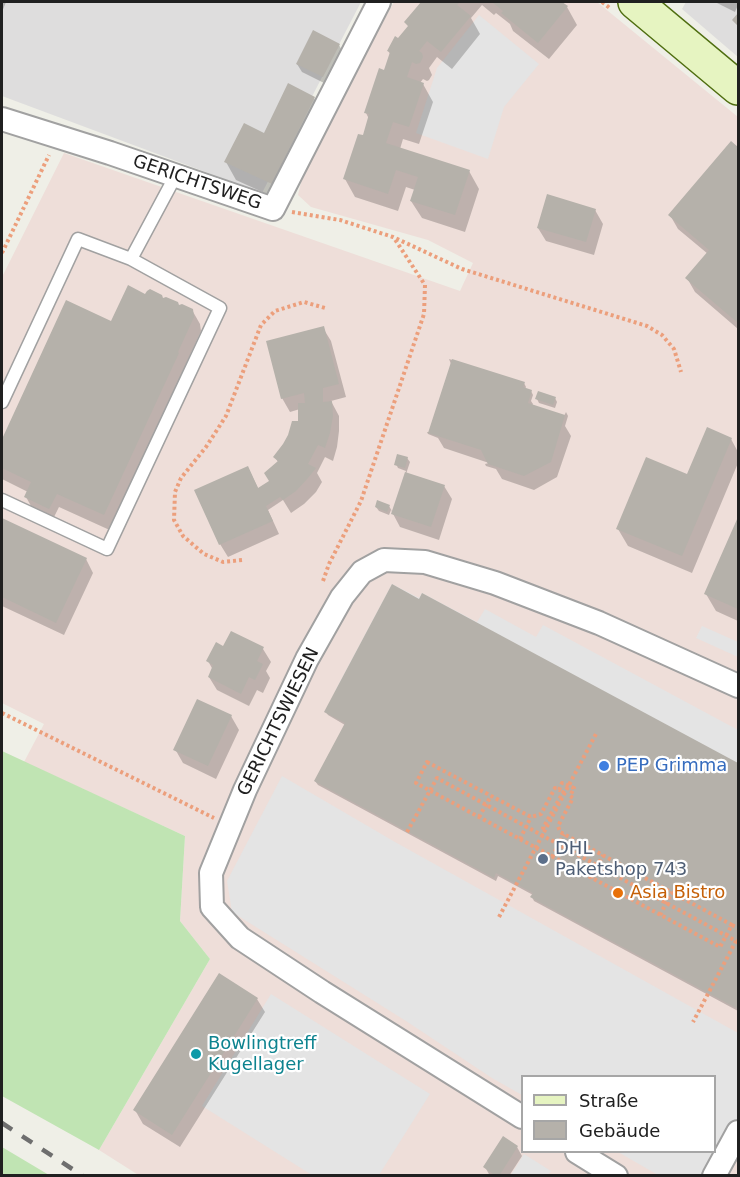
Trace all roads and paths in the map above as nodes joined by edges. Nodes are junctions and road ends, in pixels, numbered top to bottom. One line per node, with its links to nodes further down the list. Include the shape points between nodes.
1 (379, 2): 7 (street, GERICHTSWEG)
2 (652, 7): 3 (main road)
3 (738, 88)
4 (2, 119): 5 (street, GERICHTSWEG)
5 (59, 136): 6 (street, GERICHTSWEG); 9 (path)
6 (176, 175): 7 (street, GERICHTSWEG); 10 (lane)
7 (273, 209): 8 (path, via 340,220)
8 (393, 237): 12 (path, via 462,269 647,326 674,349); 16 (path, via 425,285 424,314 361,501)
9 (2, 253)
10 (130, 259): 13 (lane, via 78,239); 14 (lane, via 220,308 106,549)
11 (325, 309): 15 (path, via 304,302 275,310 261,325 226,416 175,492 174,520 183,536 204,554 223,562)
12 (681, 372)
13 (2, 402)
14 (2, 501)
15 (242, 560)
16 (323, 581)
17 (738, 686): 24 (street, GERICHTSWIESEN, via 599,623 495,583 425,562 384,560 362,572 342,597 245,790)
18 (2, 713): 24 (path)
19 (597, 732): 20 (path)
20 (567, 788): 23 (path, via 562,783 558,790 555,788 541,814); 26 (path, via 574,788 558,826); 27 (path)
21 (491, 796): 22 (path, bridge); 22 (path, via 427,762 416,783); 23 (path)
22 (479, 817): 28 (path)
23 (531, 817): 28 (path, bridge)
24 (231, 827): 38 (street, GERICHTSWIESEN, via 211,873 212,907 240,938)
25 (407, 832): 27 (path, via 436,778)
26 (564, 834): 29 (path); 30 (path, bridge)
27 (542, 835): 34 (path); 37 (path, via 736,941)
28 (520, 839): 30 (path)
29 (603, 855): 31 (path, bridge); 32 (path)
30 (552, 857): 31 (path)
31 (591, 878): 33 (path)
32 (672, 892): 33 (path, bridge); 35 (path)
33 (660, 915): 35 (path, via 720,947)
34 (499, 917)
35 (732, 925): 36 (path)
36 (738, 928)
37 (693, 1022)
38 (521, 1116)
39 (738, 1132): 42 (street)
40 (579, 1153): 41 (street)
41 (616, 1176)
42 (714, 1176)

